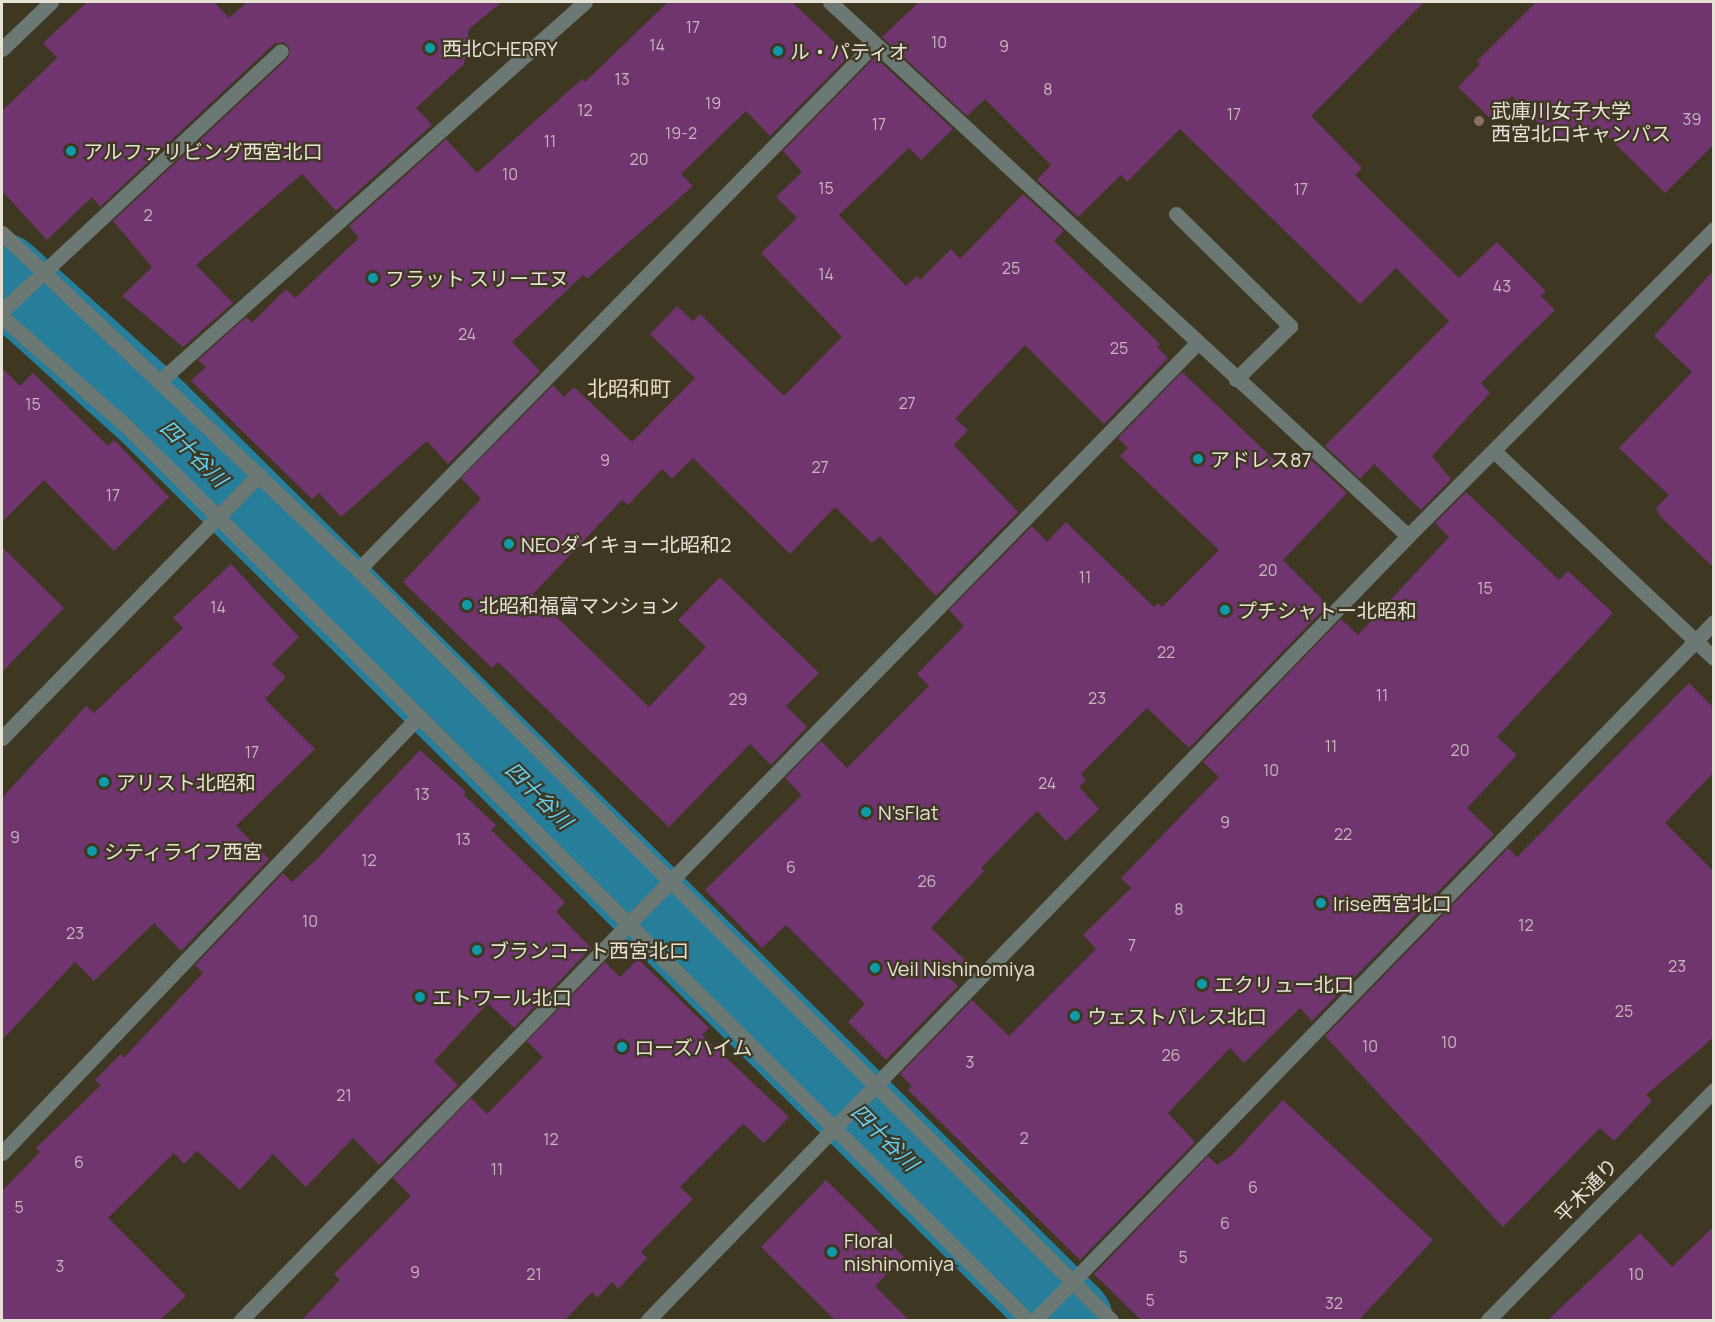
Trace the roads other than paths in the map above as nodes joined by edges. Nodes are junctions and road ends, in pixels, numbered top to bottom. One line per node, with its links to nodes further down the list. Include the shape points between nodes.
1 (51, 2): 5 (street)
2 (585, 2): 14 (street)
3 (830, 2): 4 (street)
4 (873, 45): 12 (street); 19 (street)
5 (2, 49)
6 (281, 51): 10 (street)
7 (1176, 214): 13 (street, via 1290,326)
8 (1713, 229): 15 (street)
9 (2, 233): 10 (street)
10 (42, 269): 11 (street); 14 (street)
11 (4, 311): 17 (street)
12 (1197, 343): 13 (street); 25 (street)
13 (1236, 379): 18 (street)
14 (161, 380): 16 (street)
15 (1494, 452): 18 (street); 21 (street)
16 (259, 475): 17 (street); 19 (street)
17 (217, 518): 23 (street); 24 (street)
18 (1408, 536): 27 (street)
19 (358, 570): 25 (street)
20 (1713, 622): 21 (street)
21 (1695, 641): 22 (street); 31 (street)
22 (1713, 658)
23 (420, 716): 26 (street); 30 (street)
24 (2, 738)
25 (666, 886): 26 (street); 27 (street)
26 (629, 924): 29 (street); 33 (street)
27 (872, 1090): 29 (street); 31 (street)
28 (1713, 1090): 36 (street, 平木通り)
29 (840, 1123): 32 (street); 34 (street)
30 (2, 1153)
31 (1068, 1287): 32 (street); 35 (street)
32 (1035, 1318)
33 (241, 1320)
34 (648, 1320)
35 (1111, 1320)
36 (1488, 1320)

